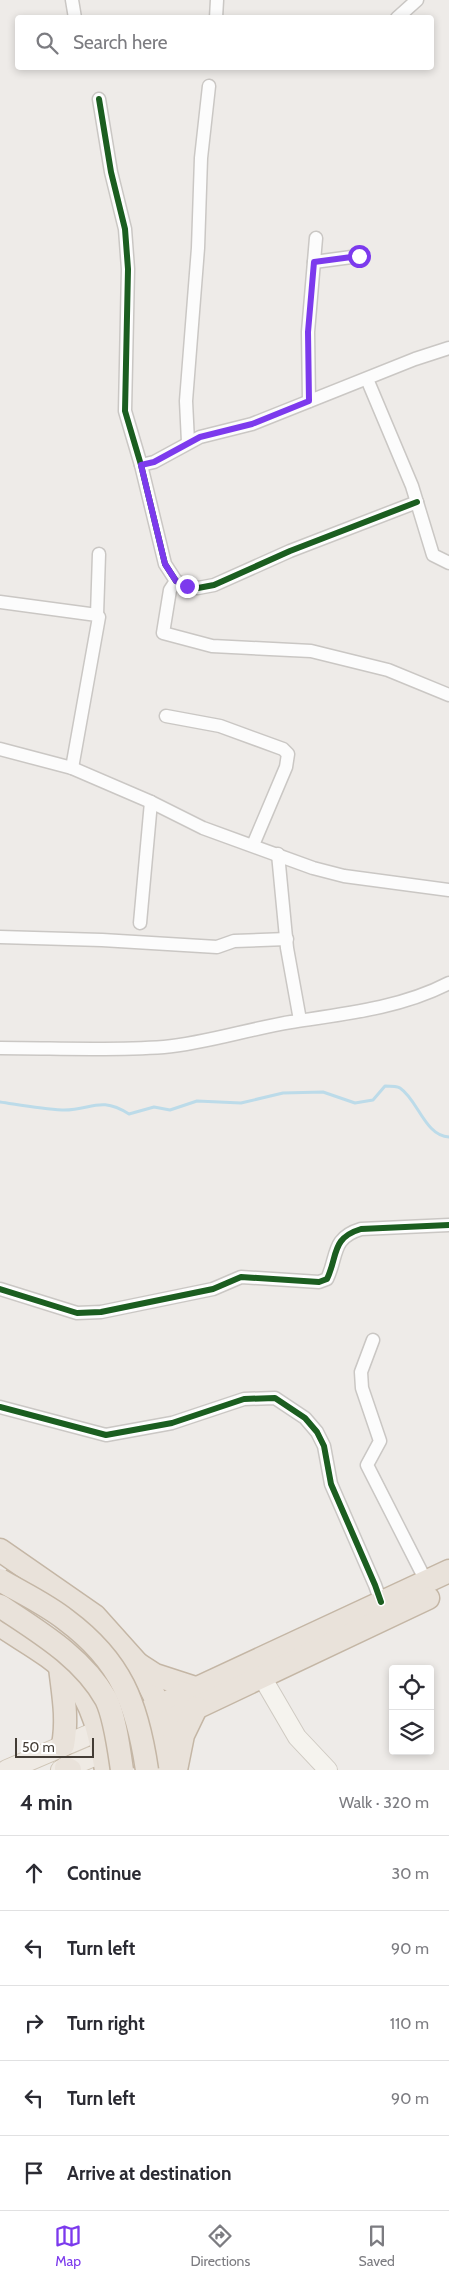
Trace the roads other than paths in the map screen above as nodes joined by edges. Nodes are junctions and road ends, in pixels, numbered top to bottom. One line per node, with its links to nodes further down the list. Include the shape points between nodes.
1 (72, 0): 4 (street)
2 (216, 0): 5 (street)
3 (417, 0): 6 (street)
4 (74, 15)
5 (216, 15)
6 (400, 15)
7 (209, 86): 15 (street, via 201,158 198,248 186,401)
8 (99, 99): 16 (street, via 111,172 125,229 128,269 125,410)
9 (316, 238): 11 (street)
10 (359, 256): 11 (street)
11 (314, 262): 14 (street, via 308,332)
12 (449, 348): 13 (street)
13 (366, 379): 14 (street); 17 (street)
14 (309, 401): 15 (street, via 252,424)
15 (188, 442): 16 (street, via 154,462)
16 (141, 465): 20 (street, via 165,564)
17 (417, 502): 19 (street, via 433,555); 20 (street, via 290,551 214,585 198,588)
18 (99, 554): 22 (street)
19 (449, 563)
20 (178, 586): 23 (street, via 163,633 212,646 311,651 388,670)
21 (0, 602): 22 (street)
22 (97, 615): 26 (street)
23 (449, 695)
24 (166, 716): 28 (street, via 220,726 284,749 288,754 286,767)
25 (0, 749): 26 (street)
26 (72, 768): 27 (street)
27 (151, 802): 28 (street, via 203,828); 31 (street)
28 (253, 845): 29 (street)
29 (278, 854): 30 (street, via 344,876); 33 (street)
30 (449, 890)
31 (140, 923)
32 (0, 937): 33 (street, via 217,947 234,941)
33 (287, 939): 35 (street)
34 (449, 983): 35 (street, via 416,997 365,1010)
35 (300, 1020): 36 (street, via 165,1047 112,1050)
36 (0, 1048)
37 (449, 1225): 38 (street, via 350,1232 338,1242 327,1279 319,1282 241,1277 213,1289 101,1312 77,1313)
38 (0, 1290)
39 (373, 1340): 44 (street, via 361,1372 362,1388 380,1441 367,1465)
40 (0, 1407): 46 (street, via 106,1435 172,1423 244,1399 275,1398 306,1418 324,1446 331,1484)
41 (0, 1550): 49 (highway, via 94,1616)
42 (449, 1571): 44 (highway)
43 (0, 1580): 59 (highway, bridge, via 64,1618 108,1658 133,1708)
44 (426, 1582): 46 (highway)
45 (449, 1588): 51 (highway)
46 (381, 1602): 52 (highway)
47 (0, 1606): 58 (highway, bridge, via 56,1642 87,1672 106,1700)
48 (0, 1625): 50 (highway)
49 (138, 1664): 52 (highway); 53 (highway)
50 (60, 1667): 54 (highway, via 66,1706); 55 (highway, via 72,1678 88,1703)
51 (262, 1677): 52 (highway); 62 (street, via 297,1737)
52 (195, 1698): 53 (highway); 61 (highway)
53 (161, 1714): 55 (highway); 60 (highway)
54 (63, 1745): 55 (main road); 57 (main road)
55 (102, 1751): 56 (main road)
56 (66, 1769)
57 (7, 1770)
58 (122, 1770)
59 (147, 1770)
60 (169, 1770)
61 (176, 1770)
62 (328, 1770)

